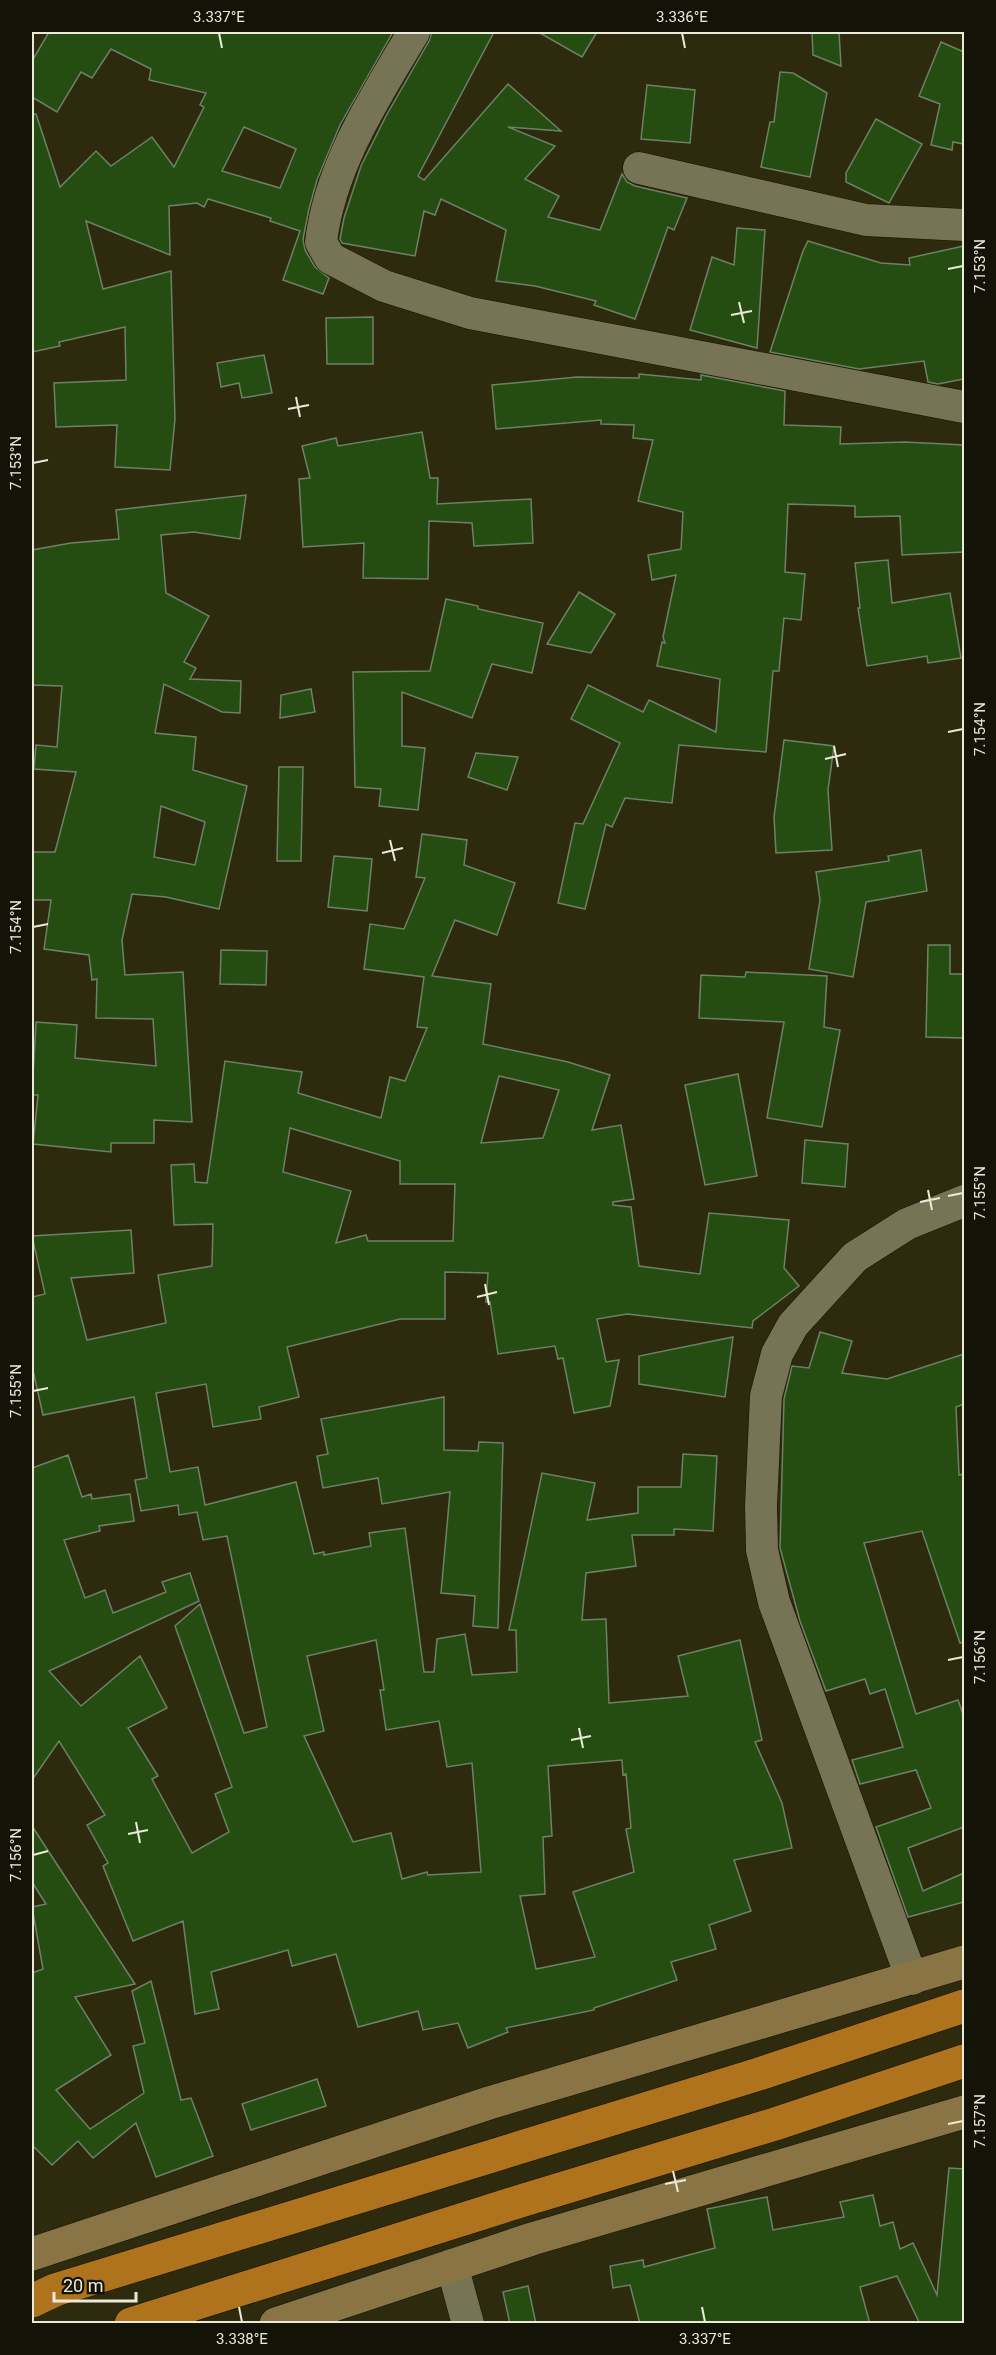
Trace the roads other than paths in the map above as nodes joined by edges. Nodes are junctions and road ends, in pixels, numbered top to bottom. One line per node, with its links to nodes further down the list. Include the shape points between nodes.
1 (414, 32): 4 (street, via 373,101 331,190 321,242 330,258 384,286 470,313)
2 (639, 168): 3 (street, via 866,220)
3 (964, 225)
4 (964, 407)
5 (964, 1201): 7 (street, via 907,1224 855,1257 794,1325 777,1354 766,1396 762,1550 774,1602)
6 (964, 1962): 7 (street)
7 (912, 1978): 11 (street, via 489,2103)
8 (964, 2006): 13 (highway, via 759,2074)
9 (964, 2061): 14 (highway, via 775,2124)
10 (964, 2112): 12 (street)
11 (34, 2246): 13 (street)
12 (452, 2265): 15 (street); 16 (street)
13 (43, 2296)
14 (131, 2324)
15 (276, 2324)
16 (468, 2324)

